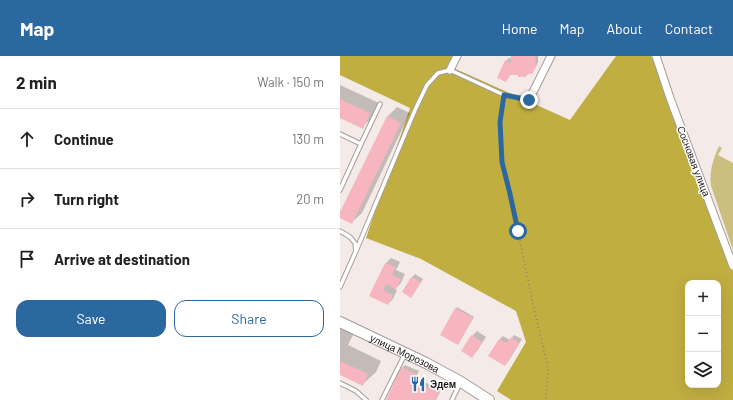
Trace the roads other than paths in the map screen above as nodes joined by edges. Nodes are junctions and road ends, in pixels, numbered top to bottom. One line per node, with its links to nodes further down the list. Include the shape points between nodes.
1 (458, 56): 4 (street)
2 (551, 56): 5 (street)
3 (656, 56): 12 (street, Сосновая улица)
4 (450, 70): 5 (lane, via 504,95); 11 (lane, via 438,73 427,85)
5 (529, 100)
6 (380, 104): 8 (lane)
7 (340, 134): 8 (lane)
8 (361, 144): 9 (lane)
9 (340, 190)
10 (340, 232): 11 (lane, via 350,237 355,243)
11 (356, 251): 13 (lane)
12 (733, 266)
13 (340, 287)
14 (340, 322): 15 (street, улица Морозова)
15 (405, 353): 16 (street, улица Морозова); 19 (lane)
16 (461, 382): 20 (lane); 21 (street, улица Морозова)
17 (340, 383): 18 (lane, via 356,391)
18 (366, 400)
19 (382, 400)
20 (452, 400)
21 (489, 400)

